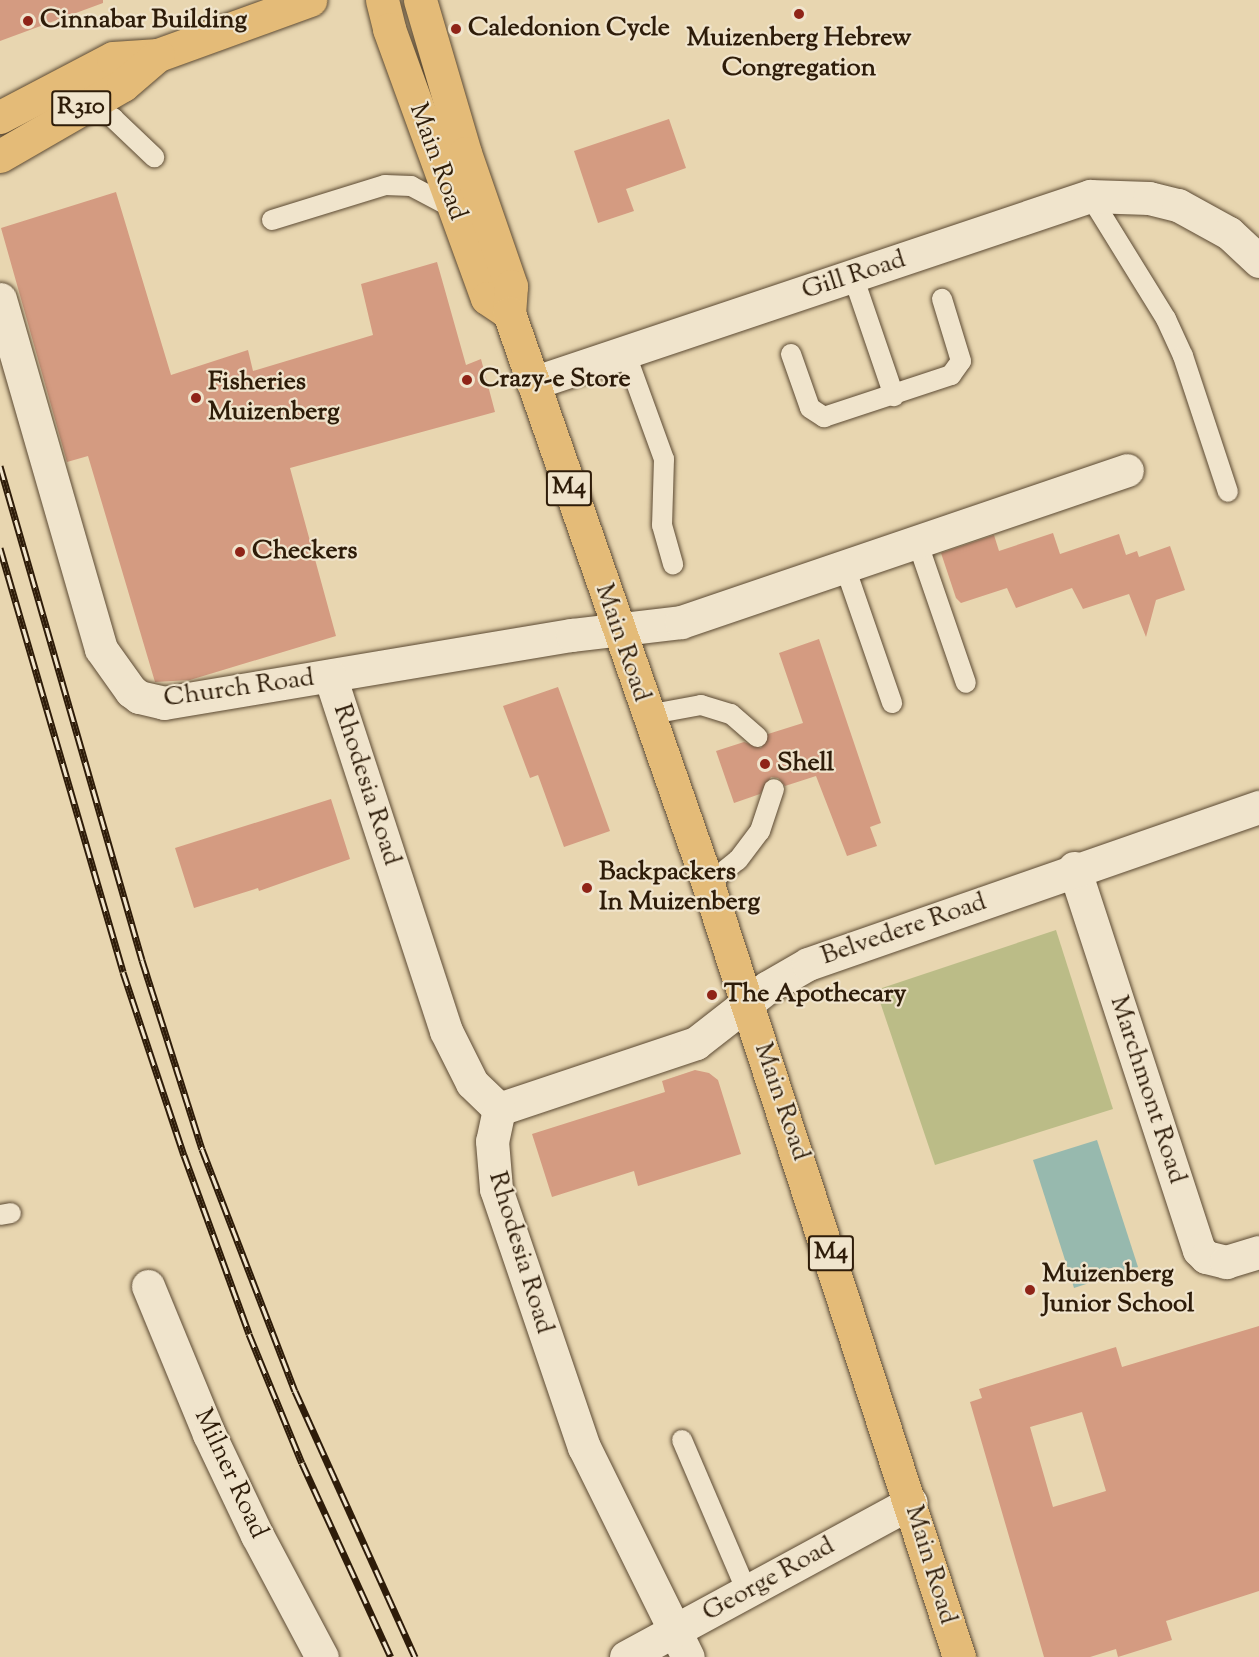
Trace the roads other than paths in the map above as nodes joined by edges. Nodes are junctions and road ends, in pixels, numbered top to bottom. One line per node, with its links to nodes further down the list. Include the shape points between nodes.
1 (310, 0): 4 (main road, R310)
2 (382, 0): 10 (main road, Main Road)
3 (420, 0): 16 (main road, Main Road / M4, via 465,153 511,286)
4 (158, 55): 5 (main road, R310, via 123,85); 6 (main road, R310, via 113,58)
5 (88, 104): 7 (main road, R310); 8 (lane, via 113,118)
6 (0, 117)
7 (0, 156)
8 (154, 157)
9 (1090, 196): 12 (street, Gill Road, via 1149,198 1178,205 1229,233); 13 (street, Gill Road); 22 (lane, via 1166,319 1183,356)
10 (453, 208): 11 (lane, via 411,186 385,185); 16 (main road, Main Road, via 487,298)
11 (272, 220)
12 (1259, 261)
13 (853, 276): 17 (street, Gill Road); 20 (lane)
14 (0, 299): 27 (street, Church Road, via 102,649 118,678 139,698 164,703)
15 (942, 299): 20 (lane, via 960,352 960,367 951,375)
16 (509, 314): 19 (main road, Main Road / M4)
17 (625, 352): 19 (street, Gill Road); 24 (lane, via 664,459 662,525)
18 (791, 354): 20 (lane, via 810,408 819,415 829,417)
19 (532, 383): 26 (main road, Main Road / M4)
20 (894, 396)
21 (1127, 470): 23 (street, Church Road)
22 (1228, 492)
23 (917, 542): 25 (street, Church Road); 28 (lane)
24 (673, 564)
25 (844, 567): 26 (street, Church Road, via 681,622); 29 (lane)
26 (618, 628): 27 (street, Church Road); 30 (main road, Main Road / M4)
27 (330, 676): 37 (street, Rhodesia Road, via 446,1031 472,1083)
28 (966, 683)
29 (892, 704)
30 (647, 715): 31 (lane, via 701,705 730,714); 35 (main road, Main Road / M4)
31 (757, 737)
32 (774, 789): 35 (lane, via 760,831 738,860)
33 (1259, 807): 34 (street, Belvedere Road)
34 (1074, 868): 36 (street, Belvedere Road, via 914,929 808,964 768,987); 38 (street, Marchmont Road, via 1199,1250 1206,1257 1226,1262)
35 (708, 884): 36 (main road, Main Road / M4)
36 (748, 1005): 37 (street, Belvedere Road, via 711,1034 676,1052); 41 (main road, Main Road / M4)
37 (499, 1109): 43 (street, Rhodesia Road, via 492,1141 496,1189 584,1447)
38 (1259, 1252)
39 (148, 1286): 44 (street, Milner Road, via 209,1434)
40 (682, 1440): 42 (lane)
41 (911, 1502): 42 (street, George Road); 46 (main road, Main Road / M4)
42 (747, 1592): 43 (street, George Road)
43 (681, 1645): 45 (street, George Road)
44 (322, 1657)
45 (626, 1657)
46 (959, 1657)

